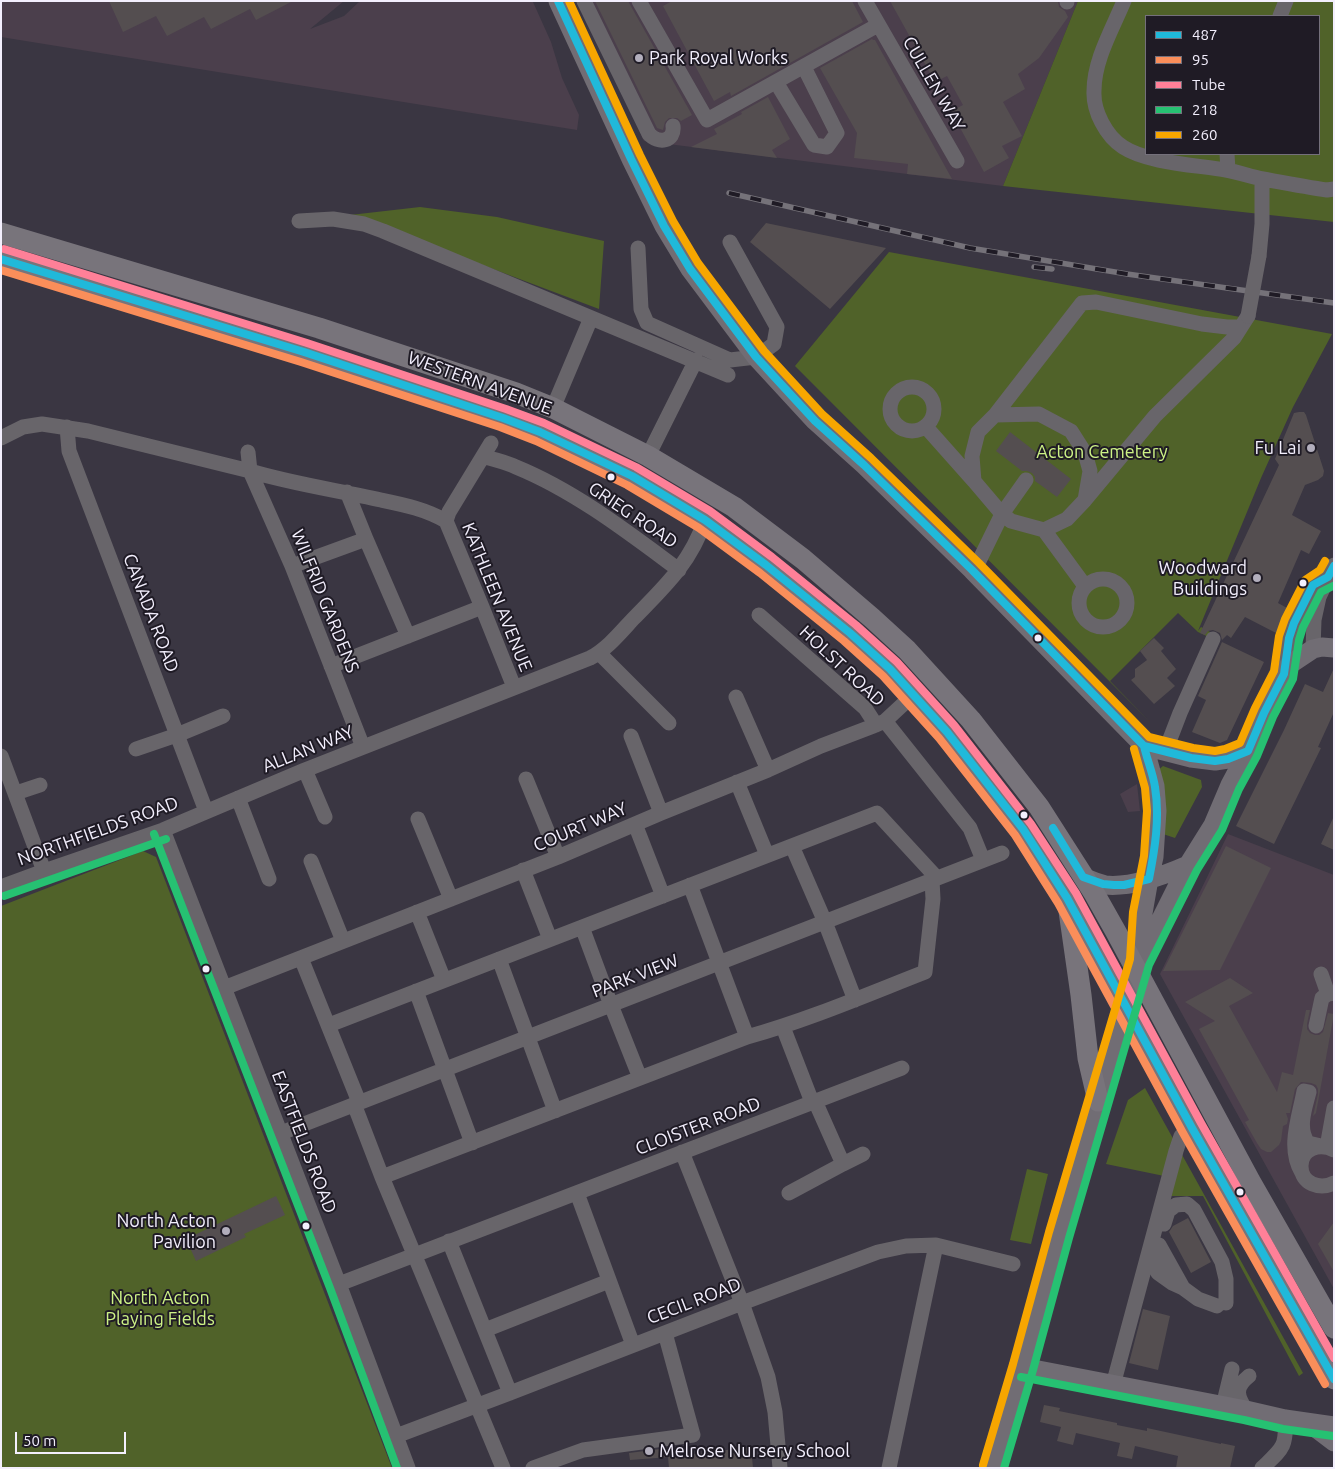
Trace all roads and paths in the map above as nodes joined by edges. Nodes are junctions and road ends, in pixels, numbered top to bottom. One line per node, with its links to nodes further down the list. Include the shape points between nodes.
1 (558, 1): 24 (main road, via 664,226 690,269)
2 (584, 1): 11 (street, via 649,134 659,141 666,140 672,135)
3 (639, 1): 10 (street, via 707,120)
4 (865, 1): 8 (street, CULLEN WAY)
5 (1124, 1): 14 (street, via 1098,62 1095,77 1093,93 1101,121 1122,147 1138,155)
6 (1286, 1): 7 (street)
7 (1280, 15)
8 (878, 25): 9 (street); 13 (street, CULLEN WAY)
9 (804, 67): 10 (street); 10 (street, via 837,133 827,147 814,145)
10 (776, 82)
11 (673, 126)
12 (1227, 155): 14 (street)
13 (957, 161)
14 (1228, 170): 15 (street)
15 (1262, 179): 16 (street); 23 (street, bridge, via 1259,256)
16 (1334, 189)
17 (299, 221): 22 (street, via 333,219 364,224)
18 (5, 234): 27 (highway, WESTERN AVENUE, via 318,328)
19 (730, 242): 24 (street, via 777,327 774,344)
20 (638, 248): 24 (street, via 641,309 647,322 730,360)
21 (1, 259): 42 (highway, WESTERN AVENUE, via 304,352 540,432 624,472)
22 (591, 318): 25 (street); 27 (street)
23 (1244, 322): 28 (street, via 1227,327 1096,302 1082,303); 40 (street, via 1234,338 1155,416)
24 (756, 357): 48 (main road, via 815,421)
25 (696, 360): 26 (street); 35 (street)
26 (728, 374)
27 (553, 408): 35 (highway, WESTERN AVENUE)
28 (995, 415): 38 (street, via 978,432 972,456); 40 (street, via 1039,414 1071,431 1086,453 1090,471)
29 (926, 426): 38 (street)
30 (67, 427): 31 (street, via 42,424 24,427); 36 (street); 67 (street, CANADA ROAD, via 69,451)
31 (1, 438)
32 (491, 443): 34 (street, KATHLEEN AVENUE)
33 (248, 452): 36 (street, WILFRID GARDENS)
34 (483, 456): 43 (street, KATHLEEN AVENUE); 47 (street, GRIEG ROAD, via 516,466 553,485 605,516)
35 (648, 456): 97 (highway, WESTERN AVENUE, via 741,512 838,587 907,650 1013,772)
36 (250, 470): 39 (street, via 276,479); 46 (street, WILFRID GARDENS)
37 (1026, 480): 41 (street)
38 (974, 482): 41 (street)
39 (347, 492): 43 (street, via 426,510); 45 (street)
40 (1085, 500): 44 (street, via 1067,519)
41 (1002, 514): 44 (street, via 1011,521); 48 (street, via 980,561)
42 (705, 520): 47 (street, ALLAN WAY); 62 (highway, WESTERN AVENUE, via 850,633)
43 (446, 521): 52 (street, KATHLEEN AVENUE)
44 (1044, 530): 50 (street)
45 (366, 539): 46 (street); 54 (street)
46 (292, 566): 59 (street, WILFRID GARDENS)
47 (680, 570): 58 (street, ALLAN WAY)
48 (972, 570): 69 (main road)
49 (1331, 570): 51 (street); 57 (street, via 1319,597); 60 (street, via 1314,585 1294,623)
50 (1085, 586)
51 (1334, 594)
52 (482, 607): 54 (street); 61 (street, KATHLEEN AVENUE)
53 (759, 615): 66 (street, HOLST ROAD)
54 (408, 636): 59 (street)
55 (1213, 639): 73 (street)
56 (1334, 648): 57 (main road)
57 (1312, 649): 60 (main road, via 1289,665)
58 (599, 653): 61 (street, ALLAN WAY); 65 (street)
59 (331, 666): 70 (street, WILFRID GARDENS)
60 (1284, 674): 72 (main road)
61 (514, 687): 70 (street, ALLAN WAY)
62 (913, 695): 66 (street, COURT WAY); 104 (highway, WESTERN AVENUE, via 947,732 1018,823)
63 (736, 697): 76 (street)
64 (223, 716): 67 (street)
65 (669, 723)
66 (881, 723): 76 (street, COURT WAY); 93 (street, HOLST ROAD, via 970,828)
67 (177, 735): 71 (street); 82 (street, CANADA ROAD)
68 (631, 736): 83 (street)
69 (1144, 746): 73 (main road); 100 (main road, via 1157,812)
70 (363, 747): 75 (street, ALLAN WAY)
71 (136, 749)
72 (1248, 751): 73 (main road, via 1215,761); 94 (main road, via 1212,825)
73 (1165, 752)
74 (1, 756): 80 (street)
75 (305, 770): 81 (street, ALLAN WAY); 84 (street)
76 (768, 770): 78 (street, COURT WAY)
77 (526, 778): 91 (street)
78 (737, 782): 83 (street, COURT WAY); 90 (street)
79 (40, 785): 80 (street)
80 (16, 793): 96 (street)
81 (238, 798): 82 (street, ALLAN WAY); 98 (street)
82 (206, 811): 87 (street, NORTHFIELDS ROAD)
83 (661, 813): 86 (street, COURT WAY)
84 (325, 817)
85 (418, 819): 105 (street)
86 (635, 824): 91 (street, COURT WAY); 103 (street)
87 (163, 830): 96 (street, NORTHFIELDS ROAD); 117 (street, EASTFIELDS ROAD)
88 (792, 846): 90 (street); 99 (street, via 877,812); 107 (street)
89 (1002, 853): 93 (street, PARK VIEW)
90 (768, 855): 101 (street)
91 (558, 857): 95 (street, COURT WAY)
92 (312, 860): 110 (street)
93 (983, 860): 99 (street, PARK VIEW)
94 (1188, 864): 100 (main road); 114 (main road)
95 (523, 870): 105 (street, COURT WAY); 109 (street)
96 (44, 871): 102 (street, NORTHFIELDS ROAD)
97 (1083, 877): 100 (main road, via 1114,886); 114 (highway, WESTERN AVENUE)
98 (269, 879)
99 (935, 879): 107 (street, PARK VIEW); 120 (street, via 925,972)
100 (1149, 879): 114 (main road)
101 (690, 885): 103 (street); 113 (street)
102 (1, 887)
103 (663, 896): 108 (street)
104 (1067, 898): 122 (highway, WESTERN AVENUE); 132 (highway, via 1088,1058)
105 (451, 899): 106 (street, COURT WAY)
106 (417, 912): 110 (street, COURT WAY); 116 (street)
107 (825, 922): 113 (street, PARK VIEW); 120 (street)
108 (582, 927): 109 (street); 121 (street)
109 (550, 939): 112 (street)
110 (343, 941): 111 (street, COURT WAY)
111 (301, 958): 117 (street, COURT WAY); 123 (street)
112 (499, 959): 116 (street); 126 (street)
113 (720, 962): 121 (street, PARK VIEW); 127 (street)
114 (1139, 966): 122 (main road); 156 (highway, WESTERN AVENUE, via 1250,1181)
115 (1321, 974): 119 (street)
116 (444, 980): 118 (street)
117 (224, 988): 137 (street, EASTFIELDS ROAD)
118 (416, 991): 123 (street); 129 (street)
119 (1331, 993): 124 (street, via 1322,998)
120 (855, 1000): 125 (street)
121 (611, 1005): 126 (street, PARK VIEW); 130 (street)
122 (1126, 1007): 132 (main road); 136 (highway, WESTERN AVENUE)
123 (329, 1025): 133 (street)
124 (1316, 1026)
125 (783, 1027): 127 (street); 131 (street)
126 (527, 1037): 129 (street, PARK VIEW); 135 (street)
127 (747, 1037): 130 (street)
128 (902, 1068): 131 (street, CLOISTER ROAD)
129 (444, 1069): 133 (street, PARK VIEW); 138 (street)
130 (640, 1078): 135 (street)
131 (813, 1101): 140 (street, CLOISTER ROAD); 142 (street)
132 (1098, 1102): 160 (main road)
133 (357, 1103): 137 (street, PARK VIEW); 144 (street)
134 (1334, 1108): 139 (street)
135 (554, 1111): 138 (street)
136 (1192, 1128): 163 (highway, WESTERN AVENUE); 164 (street, via 1180,1136)
137 (281, 1133): 153 (street, EASTFIELDS ROAD)
138 (472, 1143): 144 (street)
139 (1327, 1148): 143 (street, via 1310,1150 1305,1155); 143 (street, via 1308,1143 1303,1135 1308,1092 1304,1091 1294,1147)
140 (682, 1152): 146 (street, CLOISTER ROAD); 154 (street)
141 (864, 1154): 142 (street)
142 (843, 1164): 147 (street)
143 (1302, 1173): 145 (street, via 1316,1186)
144 (382, 1177): 150 (street)
145 (1334, 1183)
146 (576, 1192): 148 (street, CLOISTER ROAD); 152 (street)
147 (789, 1194)
148 (449, 1242): 150 (street, CLOISTER ROAD); 157 (street)
149 (936, 1245): 151 (street, CECIL ROAD); 154 (street, CECIL ROAD, via 906,1246 878,1252); 178 (street)
150 (415, 1255): 153 (street, CLOISTER ROAD); 166 (street)
151 (1012, 1264)
152 (609, 1281): 157 (street); 159 (street)
153 (339, 1284): 172 (street, EASTFIELDS ROAD)
154 (742, 1303): 158 (street, CECIL ROAD); 177 (street, via 768,1377)
155 (1222, 1305): 155 (street, via 1198,1299 1158,1273 1155,1263 1159,1245 1168,1211 1176,1205 1187,1204 1194,1210 1222,1262 1226,1279)
156 (1334, 1328)
157 (485, 1330): 165 (street)
158 (665, 1333): 159 (street, CECIL ROAD); 176 (street, via 694,1435 583,1450)
159 (633, 1345): 165 (street, CECIL ROAD)
160 (1023, 1368): 164 (main road); 179 (main road)
161 (1232, 1369): 167 (street)
162 (1249, 1376): 168 (street, via 1242,1381 1238,1398)
163 (1334, 1379)
164 (1112, 1385): 167 (main road)
165 (510, 1393): 166 (street, CECIL ROAD)
166 (476, 1406): 172 (street, CECIL ROAD); 175 (street)
167 (1223, 1406): 168 (main road)
168 (1246, 1410): 169 (main road)
169 (1285, 1419): 170 (main road); 180 (street, via 1284,1446)
170 (1308, 1422): 171 (main road); 173 (main road)
171 (1334, 1426)
172 (396, 1436): 174 (street, EASTFIELDS ROAD)
173 (1334, 1442)
174 (408, 1468)
175 (503, 1468)
176 (532, 1468)
177 (780, 1468)
178 (889, 1468)
179 (993, 1468)
180 (1262, 1468)

